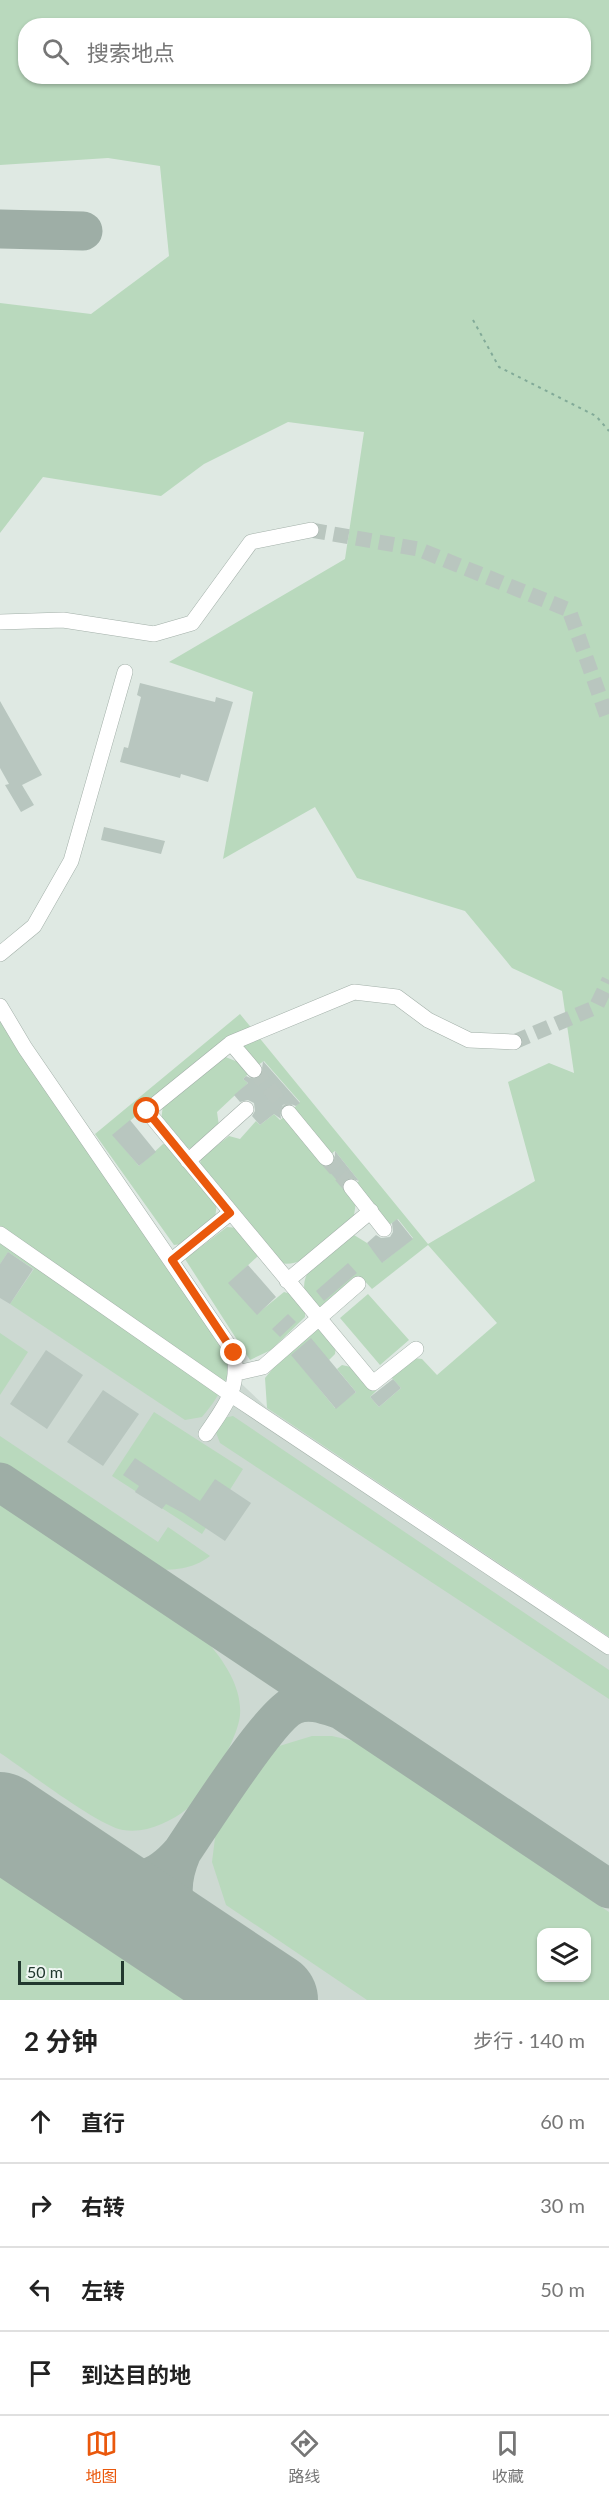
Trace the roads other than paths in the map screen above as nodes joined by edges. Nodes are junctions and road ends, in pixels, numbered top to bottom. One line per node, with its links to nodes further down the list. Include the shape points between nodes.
1 (311, 530): 2 (street, via 251,542 192,623 154,634 63,620)
2 (0, 622)
3 (125, 672): 4 (street, via 71,861 34,926)
4 (0, 954)
5 (0, 1006): 18 (street)
6 (514, 1042): 7 (street, via 469,1040 428,1020 397,997 354,992)
7 (231, 1043): 8 (street); 12 (street, via 147,1111)
8 (254, 1070)
9 (246, 1109): 12 (street)
10 (289, 1113): 11 (street)
11 (327, 1158)
12 (188, 1161): 15 (street)
13 (351, 1187): 14 (street)
14 (371, 1211): 16 (street); 19 (street)
15 (230, 1213): 18 (street); 19 (street)
16 (384, 1229)
17 (0, 1234): 24 (street)
18 (172, 1260): 23 (street, via 234,1353)
19 (287, 1281): 21 (street)
20 (358, 1284): 21 (street)
21 (318, 1319): 22 (street, via 374,1383); 23 (street, via 262,1367)
22 (416, 1349)
23 (237, 1373): 24 (street)
24 (230, 1394): 25 (street); 26 (street)
25 (206, 1434)
26 (609, 1647)

